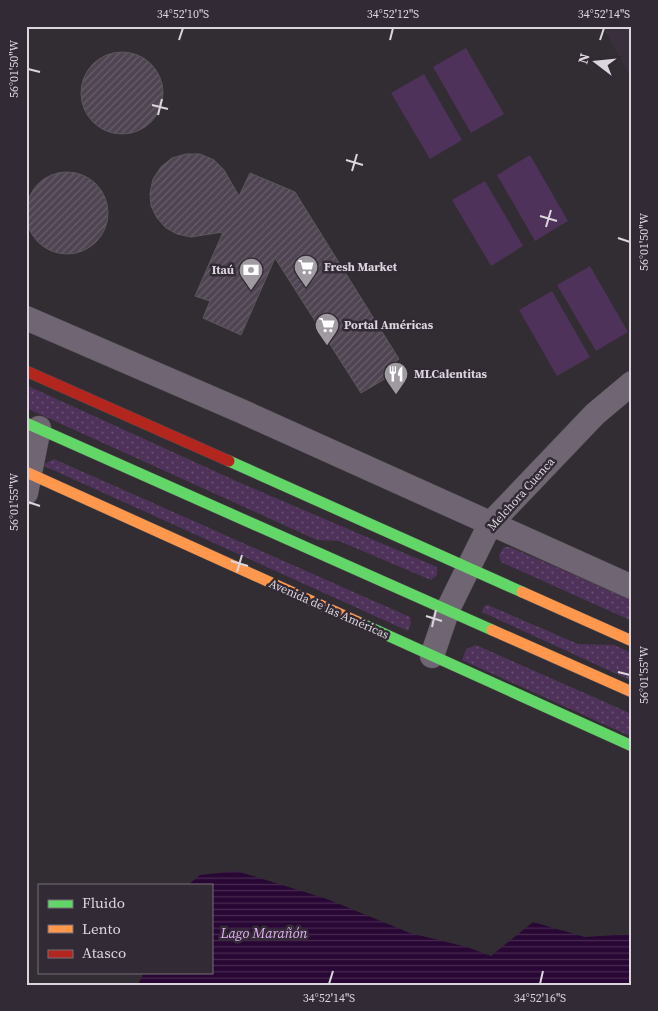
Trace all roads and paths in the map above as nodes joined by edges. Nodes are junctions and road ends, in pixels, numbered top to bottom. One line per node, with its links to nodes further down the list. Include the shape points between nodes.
1 (26, 318): 6 (street)
2 (26, 371): 7 (main road)
3 (632, 383): 6 (street, Melchora Cuenca, via 595,414)
4 (33, 426): 5 (street); 9 (main road)
5 (27, 480): 11 (main road, Avenida de las Américas)
6 (490, 524): 7 (street, Melchora Cuenca); 8 (street)
7 (468, 568): 9 (street, Melchora Cuenca); 10 (main road)
8 (632, 587)
9 (448, 609): 11 (street, Melchora Cuenca); 12 (main road)
10 (632, 641)
11 (432, 656): 13 (main road, Avenida de las Américas)
12 (632, 692)
13 (632, 746)

